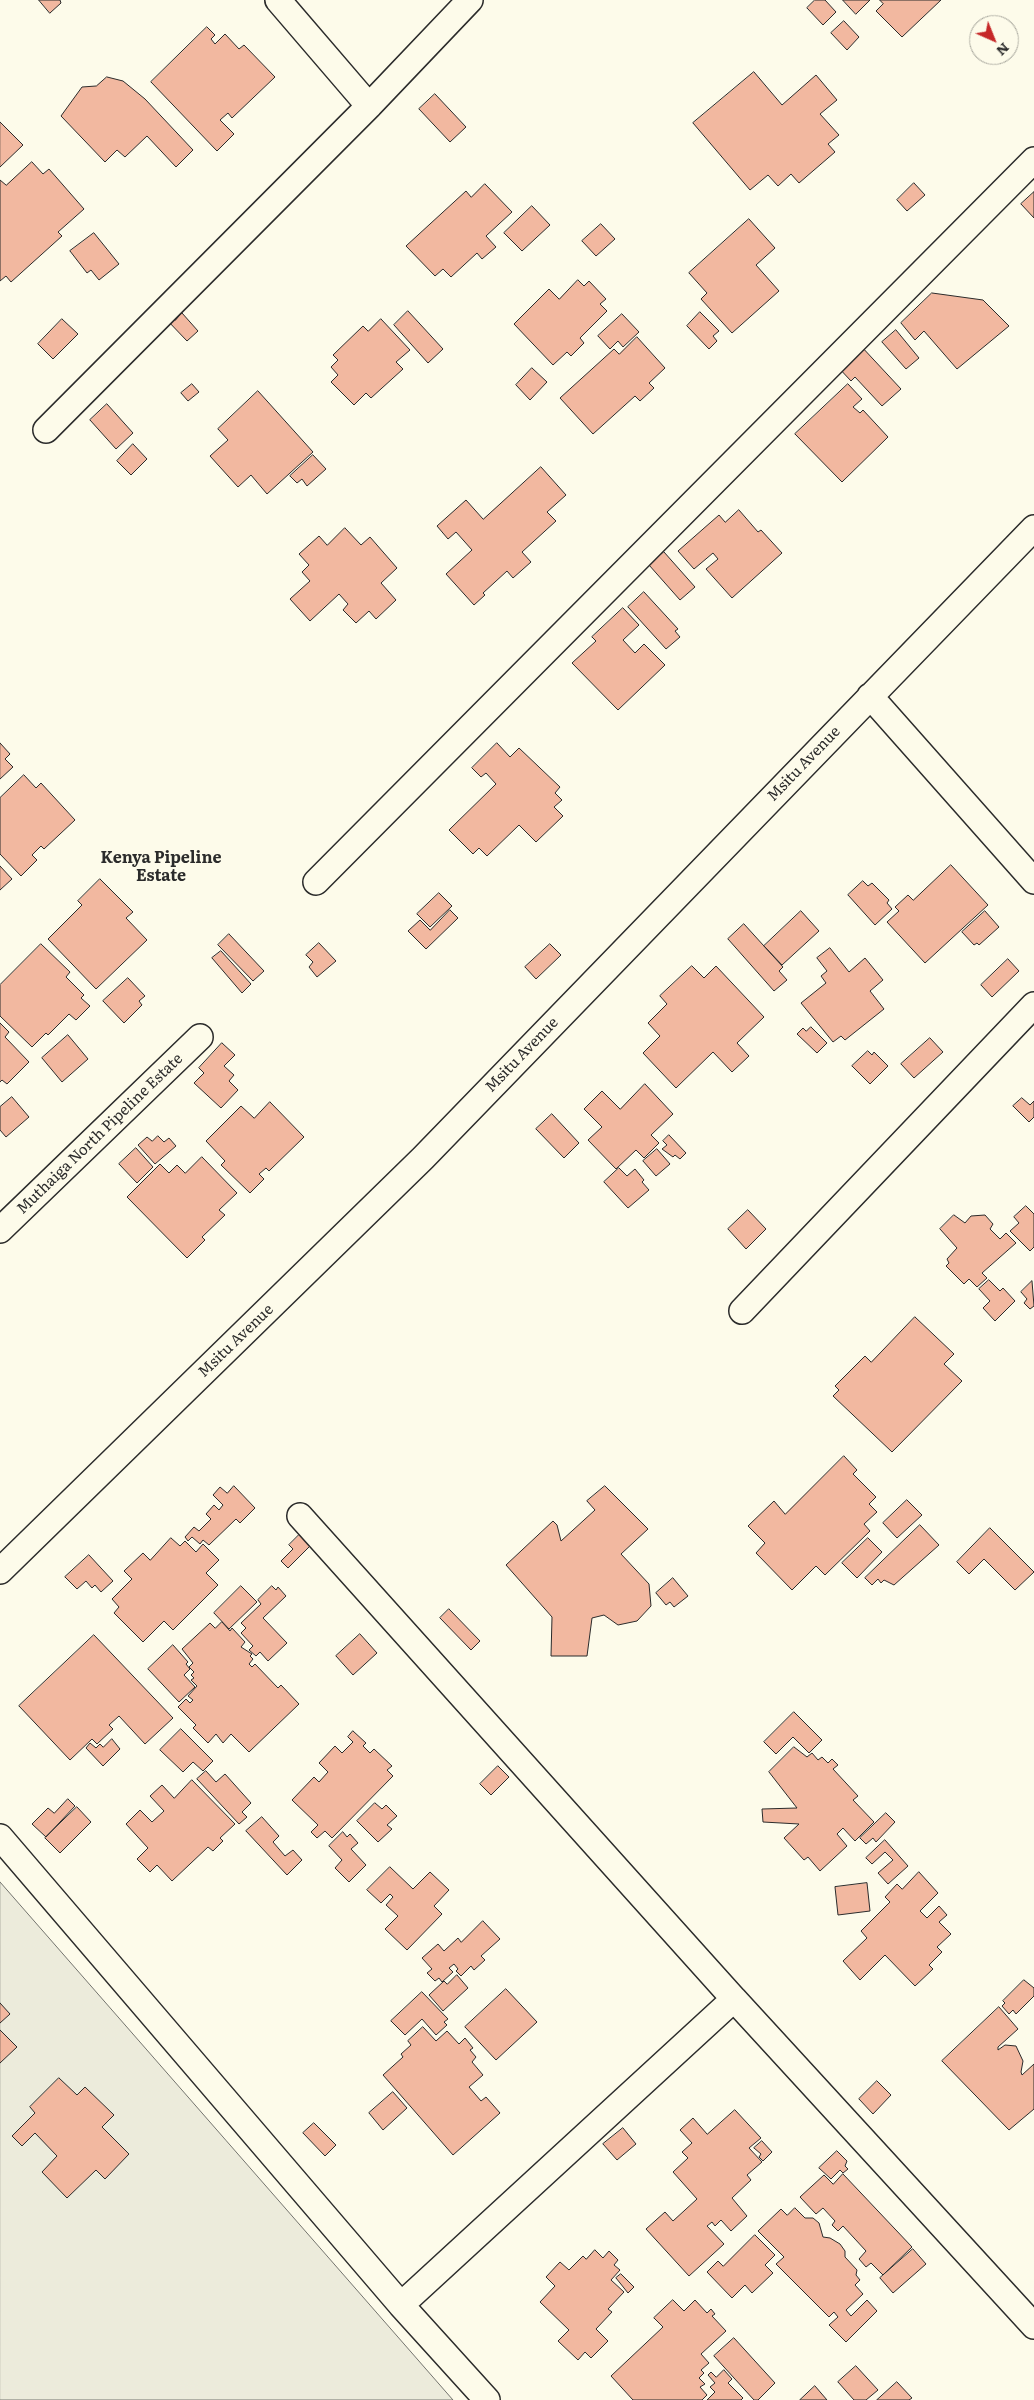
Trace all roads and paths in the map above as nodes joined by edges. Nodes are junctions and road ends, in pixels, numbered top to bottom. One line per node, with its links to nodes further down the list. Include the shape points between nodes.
1 (278, 0): 3 (street)
2 (470, 0): 3 (street)
3 (369, 106): 5 (street)
4 (1034, 160): 9 (street)
5 (46, 430)
6 (1034, 528): 7 (street, Msitu Avenue)
7 (870, 696): 8 (street); 15 (street, Msitu Avenue, via 423,1158)
8 (1034, 881)
9 (316, 882)
10 (1034, 1005): 13 (street)
11 (200, 1037): 12 (street, Muthaiga North Pipeline Estate)
12 (0, 1230)
13 (742, 1312)
14 (300, 1516): 17 (street)
15 (0, 1571)
16 (0, 1837): 18 (street)
17 (734, 1999): 18 (street); 19 (street)
18 (401, 2305): 20 (street)
19 (1034, 2326)
20 (487, 2400)

